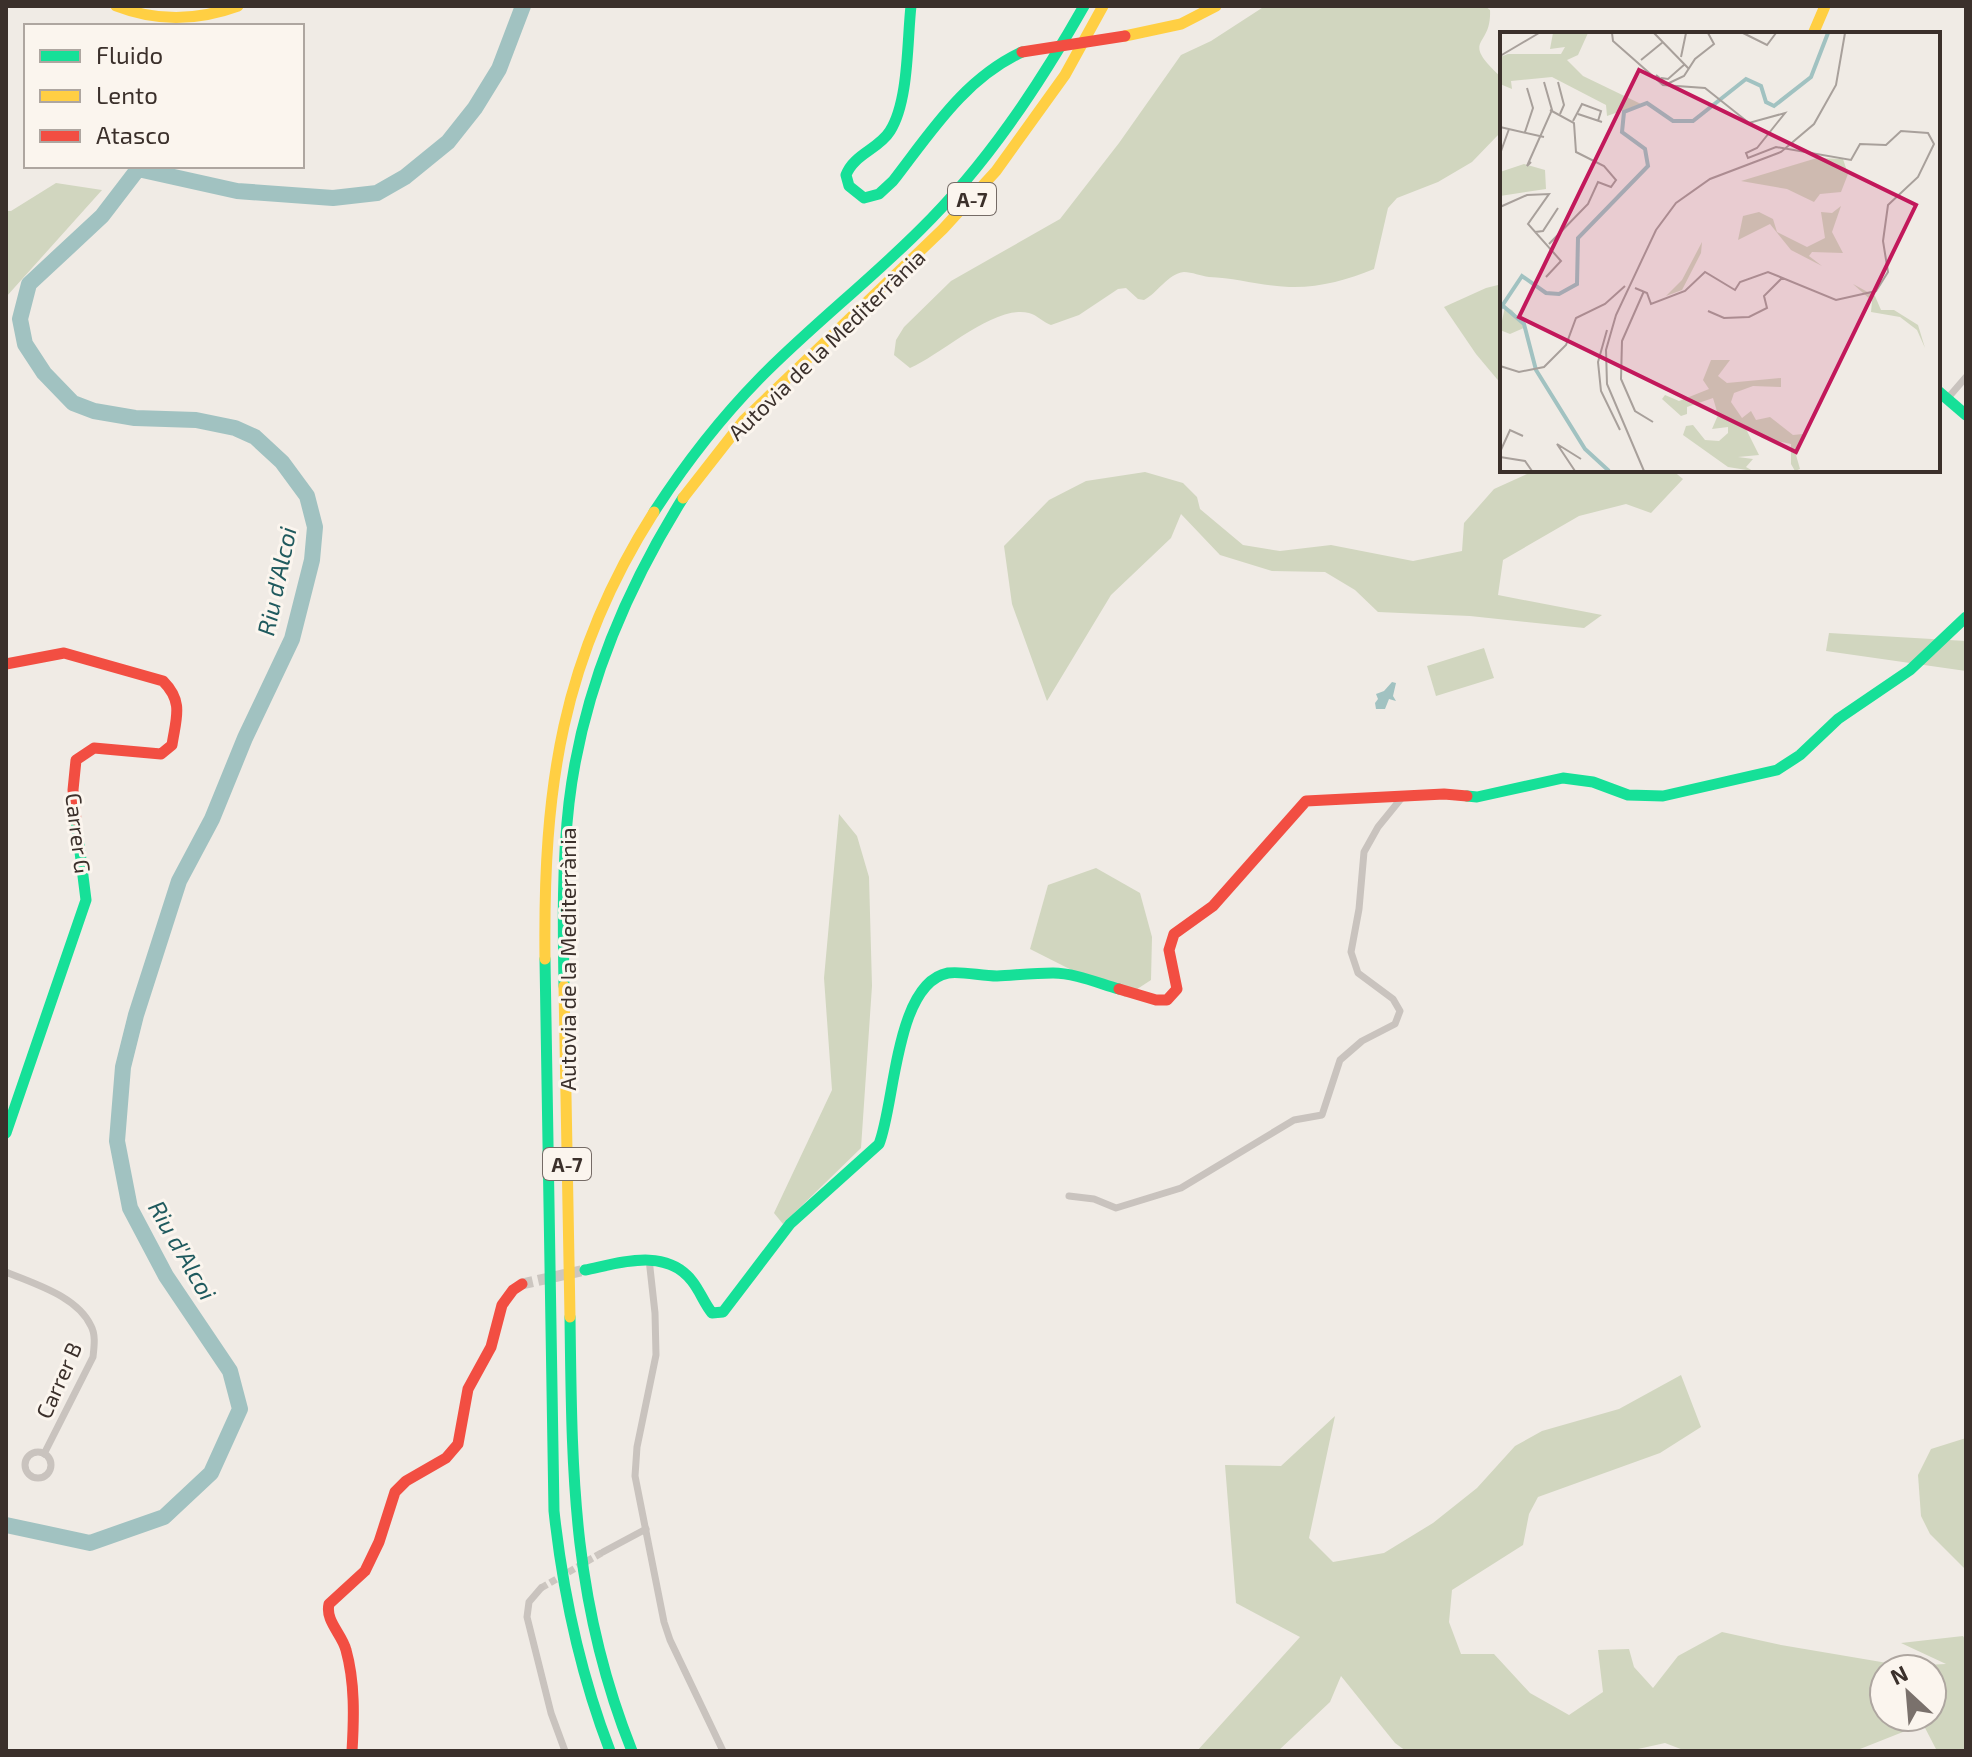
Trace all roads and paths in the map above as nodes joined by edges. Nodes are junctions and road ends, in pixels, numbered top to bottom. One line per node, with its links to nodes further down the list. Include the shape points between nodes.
1 (116, 6): 2 (main road, via 174,19)
2 (238, 6)
3 (911, 6): 6 (main road, bridge, via 896,119 885,139 854,162 846,177 851,190 864,198 879,194 893,181 983,73 1004,59 1181,24)
4 (1084, 6): 27 (main road, Autovia de la Mediterrània / A-7, via 1045,75 971,174 921,229 741,398 698,448 621,572 582,659 567,710 550,798 544,894 553,1494 572,1636)
5 (1103, 6): 28 (main road, Autovia de la Mediterrània / A-7, via 1047,102 993,175 916,257 742,422 695,480 635,581 601,664 569,801 563,896 573,1495 588,1616)
6 (1216, 6)
7 (1825, 6): 8 (main road)
8 (1814, 32)
9 (1966, 377): 10 (street)
10 (1942, 395): 11 (main road)
11 (1966, 415)
12 (1966, 617): 14 (main road, via 1910,670 1838,719 1777,770 1663,796 1628,795 1563,778 1477,797)
13 (6, 664): 15 (main road, Carrer G, via 57,653 87,659 163,681 174,692 178,709 172,745 161,754 94,748 76,760 72,786 86,900)
14 (1404, 795): 16 (street, via 1364,852 1351,952 1358,973 1393,999 1400,1011 1395,1024 1340,1060 1322,1115 1294,1120 1181,1188 1116,1208); 17 (main road, via 1301,805 1213,906 1174,934 1169,950 1177,989 1167,1000 1056,973 949,973 935,979 921,992 907,1020 879,1144 790,1224 723,1312 709,1310 678,1267)
15 (6, 1133)
16 (1069, 1196)
17 (649, 1259): 18 (main road); 22 (street, via 656,1355 635,1458)
18 (585, 1270)
19 (6, 1272): 21 (street, Carrer B, via 59,1295 85,1316 95,1340 93,1357)
20 (522, 1284): 25 (main road, via 499,1311 490,1350 467,1392 458,1443 447,1458 396,1491 363,1575 328,1605 345,1647 354,1708)
21 (44, 1454)
22 (646, 1529): 23 (street); 29 (street, via 670,1640)
23 (603, 1552)
24 (541, 1588): 26 (street, via 529,1602 527,1617)
25 (352, 1751)
26 (565, 1751)
27 (610, 1751)
28 (632, 1751)
29 (723, 1751)

